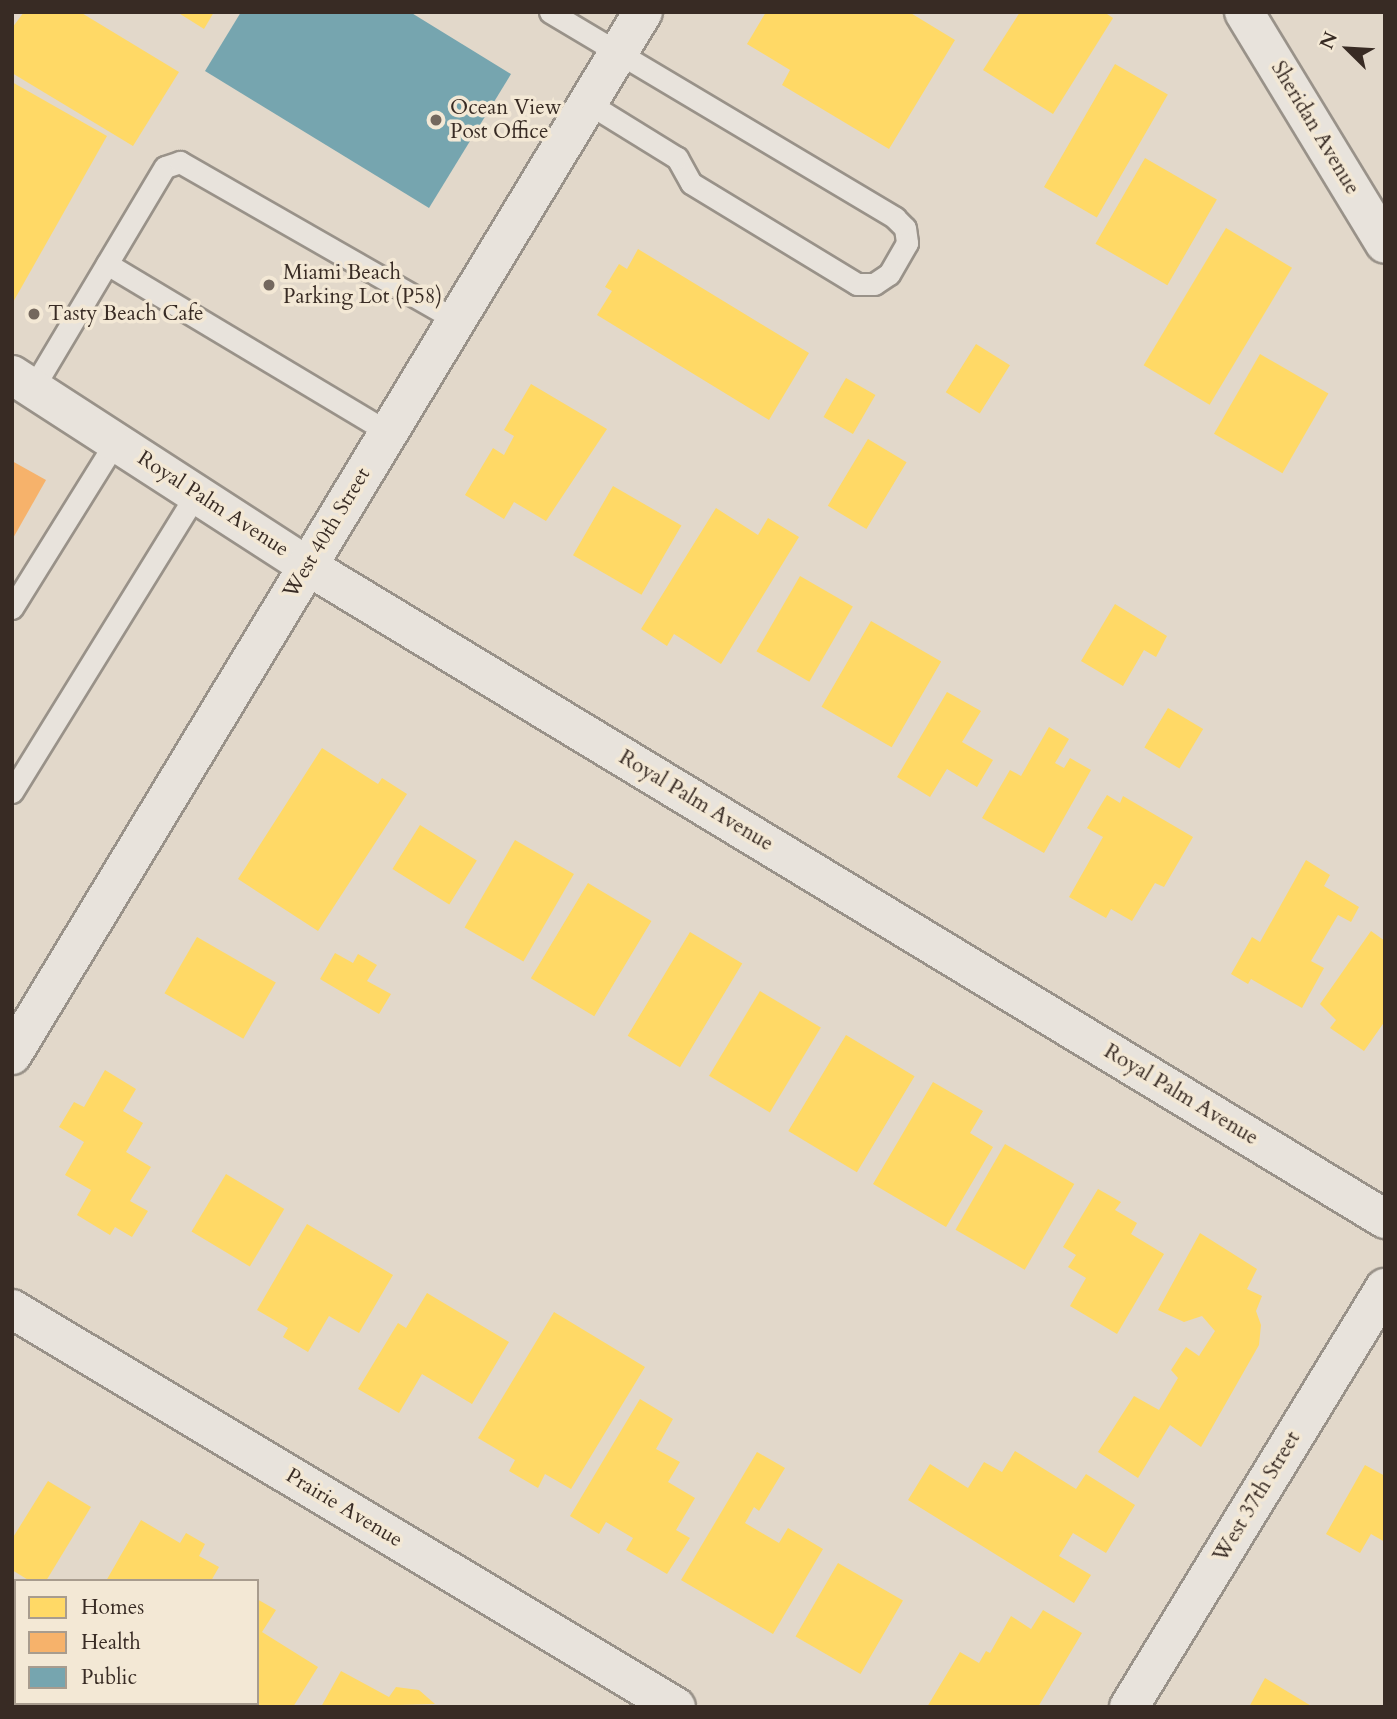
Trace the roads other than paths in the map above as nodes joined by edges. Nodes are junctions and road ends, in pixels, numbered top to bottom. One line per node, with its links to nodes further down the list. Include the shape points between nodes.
1 (550, 12): 4 (lane)
2 (643, 12): 4 (street, West 40th Street)
3 (1244, 12): 6 (street, Sheridan Avenue)
4 (617, 55): 5 (street, West 40th Street); 5 (lane, via 681,88 894,218 905,229 907,243 888,274 874,284 857,284 691,183 677,158)
5 (588, 103): 8 (street, West 40th Street)
6 (1385, 244)
7 (107, 264): 8 (lane, via 165,167 180,162); 9 (lane); 10 (lane)
8 (456, 320): 10 (street, West 40th Street)
9 (23, 381): 11 (street, Royal Palm Avenue)
10 (388, 432): 13 (street, West 40th Street)
11 (116, 442): 12 (street, Royal Palm Avenue); 14 (lane)
12 (196, 494): 13 (street, Royal Palm Avenue); 15 (lane)
13 (306, 565): 16 (street, West 40th Street); 17 (street, Royal Palm Avenue)
14 (12, 608)
15 (12, 792)
16 (12, 1055)
17 (1385, 1219)
18 (1385, 1288): 21 (street, West 37th Street)
19 (12, 1309): 20 (street, Prairie Avenue)
20 (676, 1707)
21 (1129, 1707)

